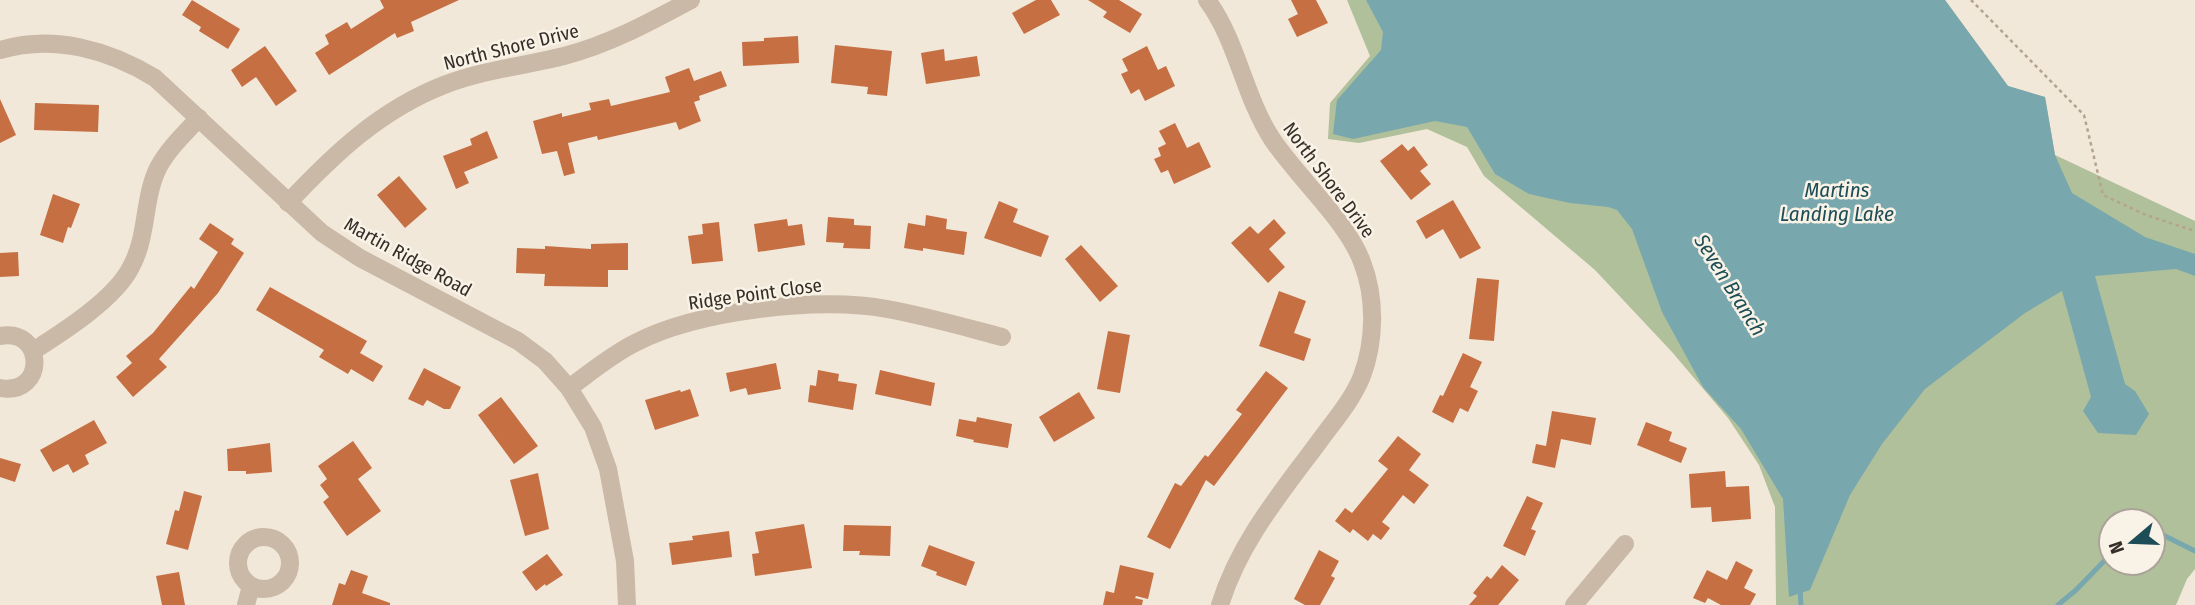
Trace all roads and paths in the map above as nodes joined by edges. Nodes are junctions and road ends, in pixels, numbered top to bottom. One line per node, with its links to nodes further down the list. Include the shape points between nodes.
1 (691, 0): 6 (street, North Shore Drive, via 595,46 478,73 417,97 352,138)
2 (1207, 0): 17 (street, North Shore Drive, via 1263,125 1287,162 1349,235 1362,261 1371,292 1372,335 1362,377 1257,526 1238,558)
3 (1971, 0): 7 (path, via 2084,115 2103,195)
4 (0, 50): 5 (street, Martin Ridge Road, via 60,44 111,56 155,78)
5 (199, 118): 6 (street, Martin Ridge Road); 10 (street, via 158,169 142,243 130,270 68,329)
6 (288, 203): 12 (street, Martin Ridge Road, via 360,258 518,341 545,361)
7 (2195, 231)
8 (0, 336): 10 (street, via 21,338)
9 (1002, 337): 12 (street, Ridge Point Close, via 886,309 799,305 674,327 626,348)
10 (33, 351): 11 (street, via 31,377 17,388)
11 (0, 388)
12 (569, 388): 16 (street, Martin Ridge Road, via 593,427 608,469 625,561)
13 (1625, 544): 18 (street)
14 (251, 586): 15 (street)
15 (246, 605)
16 (627, 605)
17 (1220, 605)
18 (1574, 605)

